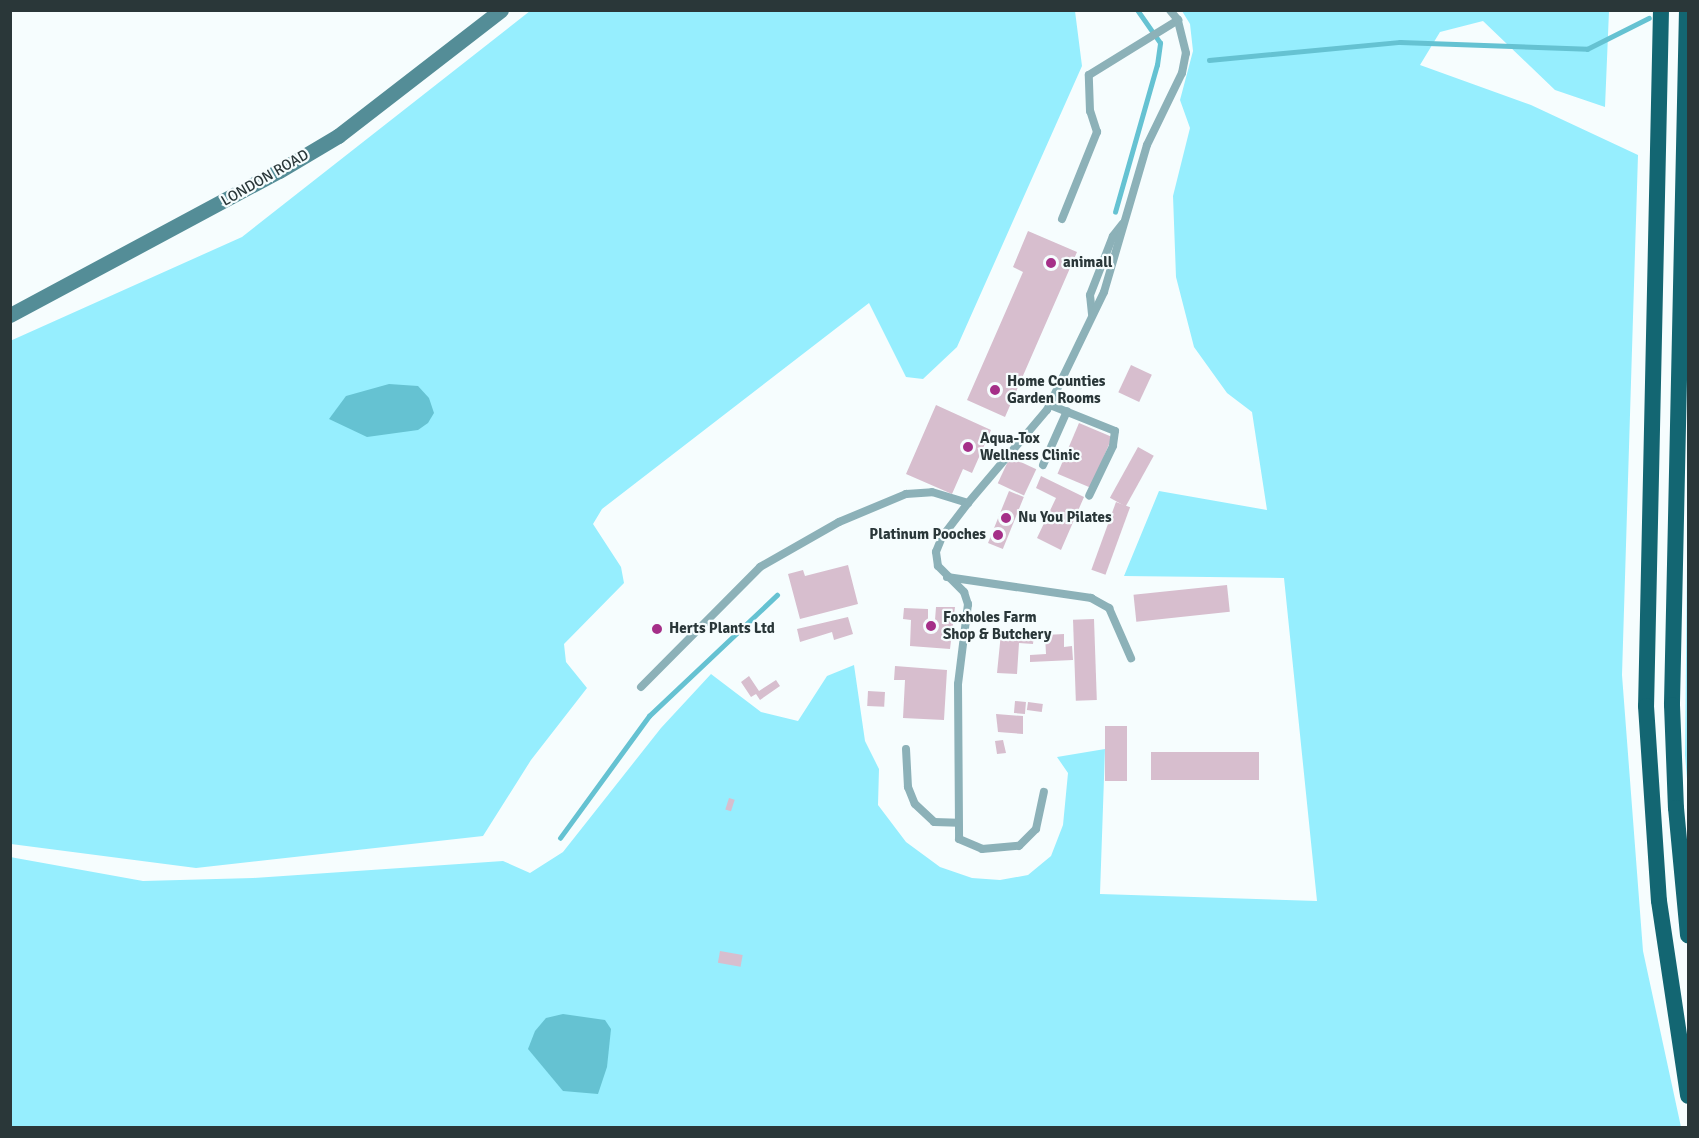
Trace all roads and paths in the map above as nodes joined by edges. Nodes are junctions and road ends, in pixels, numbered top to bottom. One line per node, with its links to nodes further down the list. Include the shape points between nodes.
1 (501, 10): 7 (main road, LONDON ROAD, via 338,136)
2 (1170, 10): 5 (lane)
3 (1661, 10): 20 (highway, via 1646,706 1659,901)
4 (1687, 10): 19 (highway, via 1672,705 1676,808)
5 (1178, 20): 6 (lane, via 1089,75 1090,111 1098,132); 8 (lane, via 1186,53 1182,73 1147,145 1092,318)
6 (1062, 219)
7 (10, 315)
8 (1050, 405): 9 (lane); 12 (lane)
9 (1067, 411): 10 (lane); 11 (lane, via 1115,431 1113,446)
10 (1043, 465)
11 (1089, 496)
12 (968, 503): 13 (lane, via 942,537 936,552 938,566); 15 (lane, via 932,492 906,494 839,522 760,567)
13 (946, 576): 14 (lane, via 1091,598 1109,608); 18 (lane, via 964,592 968,604 958,684)
14 (1131, 658)
15 (641, 687)
16 (906, 749): 18 (lane, via 908,787 915,804 934,822)
17 (1044, 792): 18 (lane, via 1036,828 1019,846 982,849 967,845 959,839)
18 (958, 823)
19 (1689, 935)
20 (1689, 1096)

